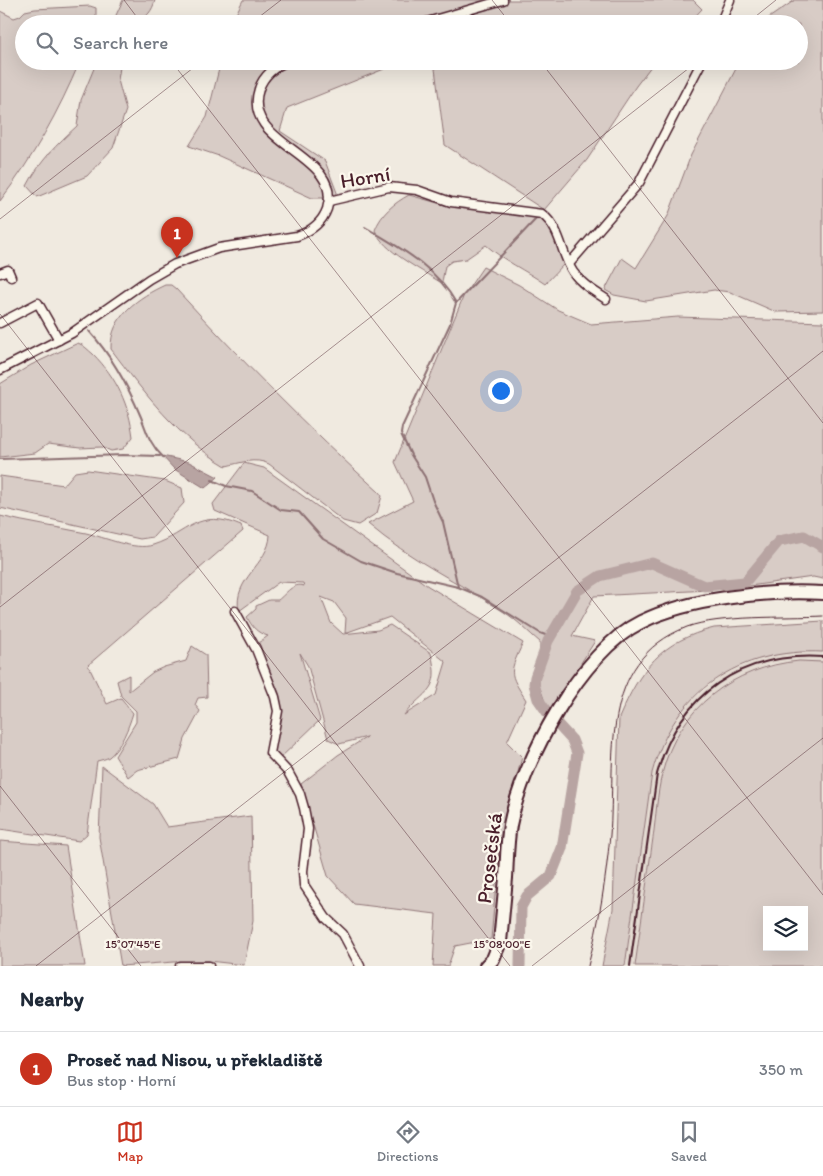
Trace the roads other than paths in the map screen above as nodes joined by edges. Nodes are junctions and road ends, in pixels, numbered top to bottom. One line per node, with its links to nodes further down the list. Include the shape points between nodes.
1 (503, 0): 3 (street)
2 (730, 0): 4 (street)
3 (451, 15)
4 (724, 15)
5 (272, 70): 7 (street, via 260,84 257,111 270,132 314,168 326,186)
6 (697, 70): 8 (street, via 639,183)
7 (329, 201): 8 (street, Horní, via 389,187 417,190 451,202 542,214 558,233); 13 (street, Horní, via 321,220 308,232 286,239 218,248 175,264)
8 (569, 264): 11 (street, Horní, via 579,279)
9 (0, 273): 10 (street, via 8,270)
10 (11, 277)
11 (606, 299)
12 (0, 323): 13 (street, via 38,303)
13 (59, 340): 14 (street, Horní)
14 (0, 370)
15 (823, 593): 20 (main road, Prosečská, via 772,592 670,610 639,623 597,657 557,712 529,764 510,824 500,942 493,959)
16 (235, 610): 19 (street, via 256,648 275,698 278,711 270,753 292,778 304,808 308,829 304,885 326,918 343,934)
17 (180, 966): 18 (street)
18 (209, 966)
19 (360, 966)
20 (486, 966)

